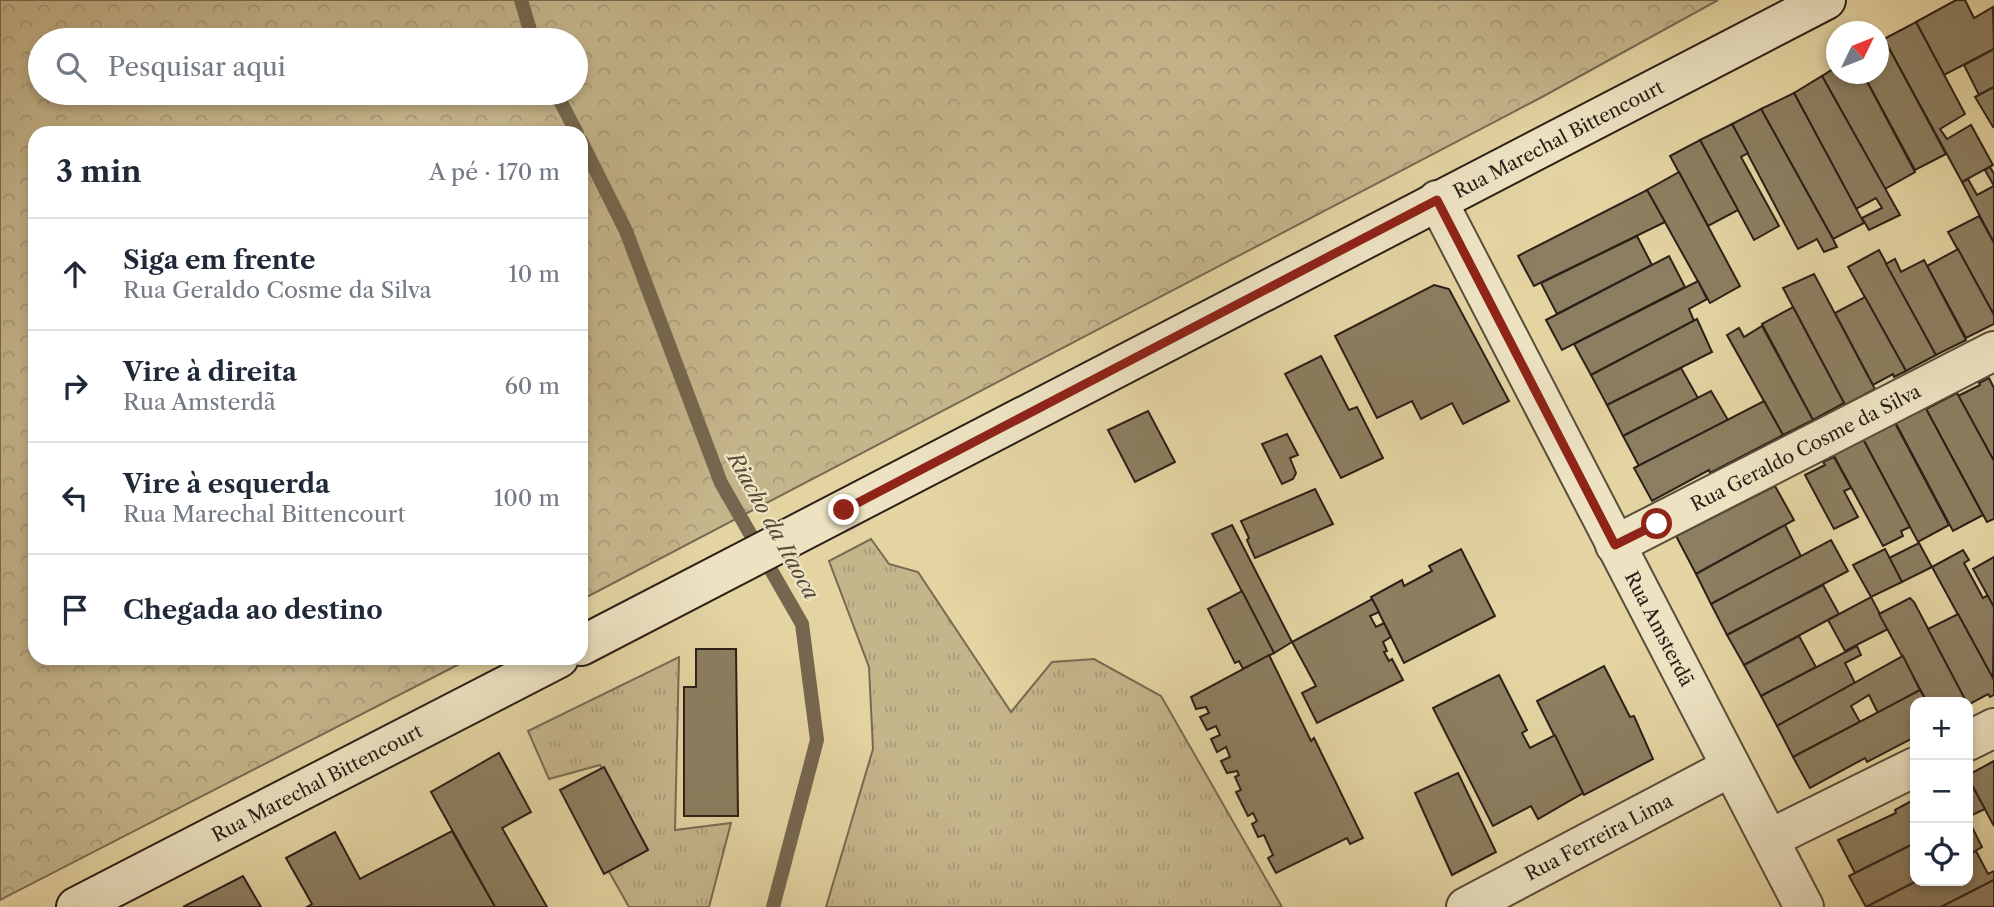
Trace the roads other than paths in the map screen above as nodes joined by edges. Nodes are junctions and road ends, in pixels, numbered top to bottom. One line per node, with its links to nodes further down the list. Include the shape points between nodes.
1 (1826, 0): 2 (main road, Rua Marechal Bittencourt)
2 (1437, 200): 4 (main road, Rua Amsterdã); 5 (main road, Rua Marechal Bittencourt)
3 (1994, 351): 4 (main road, Rua Geraldo Cosme da Silva)
4 (1615, 545): 9 (main road, Rua Amsterdã)
5 (588, 642)
6 (545, 665): 12 (main road, Rua Marechal Bittencourt)
7 (1994, 728): 8 (main road)
8 (1973, 738)
9 (1731, 767): 11 (main road, Rua Amsterdã); 13 (main road, Rua Ferreira Lima)
10 (1910, 769): 11 (main road)
11 (1769, 839): 14 (main road, Rua Amsterdã)
12 (76, 907)
13 (1466, 907)
14 (1804, 907)

